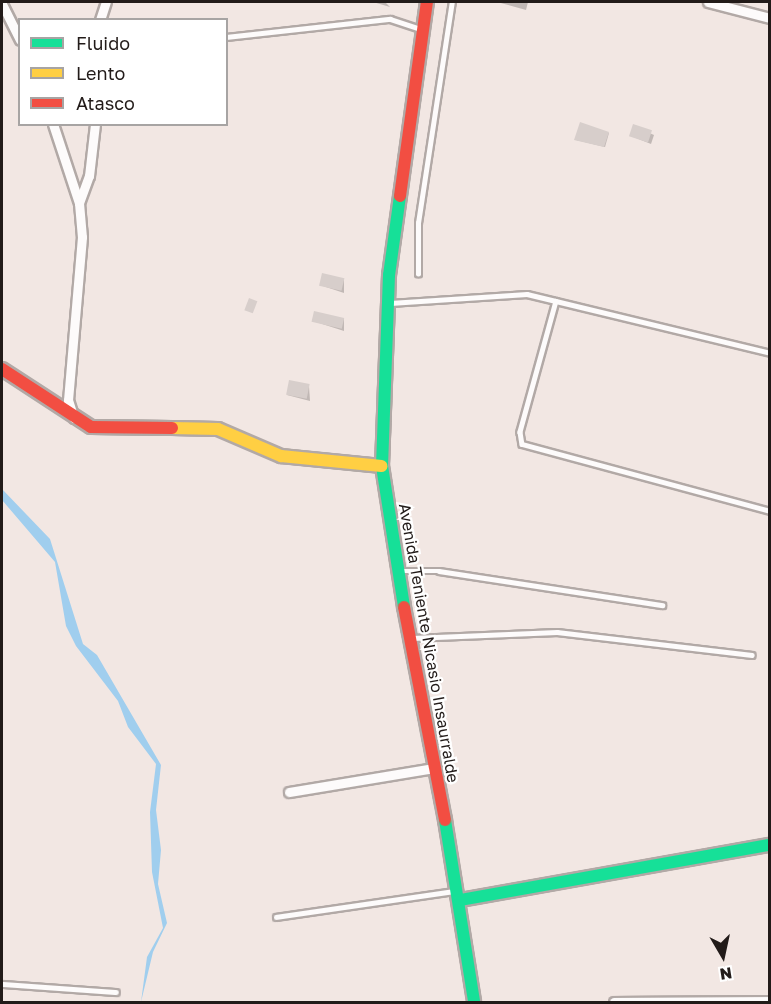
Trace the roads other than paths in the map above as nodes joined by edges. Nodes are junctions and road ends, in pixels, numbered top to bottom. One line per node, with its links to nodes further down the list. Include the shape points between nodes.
1 (106, 2): 6 (street)
2 (427, 2): 8 (main road, Avenida Teniente Nicasio Insaurralde)
3 (452, 2): 14 (lane, via 418,223)
4 (708, 2): 7 (street)
5 (2, 4): 9 (street)
6 (101, 18)
7 (770, 18)
8 (421, 29): 10 (lane, via 390,19); 16 (main road, Avenida Teniente Nicasio Insaurralde)
9 (18, 36)
10 (228, 37)
11 (54, 126): 13 (street)
12 (95, 126): 13 (street, via 89,176)
13 (79, 203): 19 (street, via 82,237 68,400)
14 (418, 274)
15 (556, 301): 16 (lane, via 498,293); 17 (lane); 21 (lane, via 520,432 522,444)
16 (387, 304): 20 (main road, Avenida Teniente Nicasio Insaurralde)
17 (770, 352)
18 (2, 369): 19 (main road)
19 (74, 420): 20 (main road, via 125,429 218,429 281,456)
20 (382, 466): 22 (main road, Avenida Teniente Nicasio Insaurralde)
21 (770, 511)
22 (396, 570): 23 (lane, via 439,571); 24 (main road, Avenida Teniente Nicasio Insaurralde)
23 (662, 606)
24 (410, 638): 25 (lane, via 557,632); 26 (main road, Avenida Teniente Nicasio Insaurralde)
25 (752, 655)
26 (435, 768): 27 (street); 29 (main road, Avenida Teniente Nicasio Insaurralde)
27 (289, 792)
28 (770, 846): 29 (main road)
29 (459, 895): 30 (lane); 34 (main road, Avenida Teniente Nicasio Insaurralde)
30 (276, 917)
31 (2, 984): 32 (lane)
32 (116, 992)
33 (770, 1001): 35 (street)
34 (474, 1002)
35 (614, 1002)

